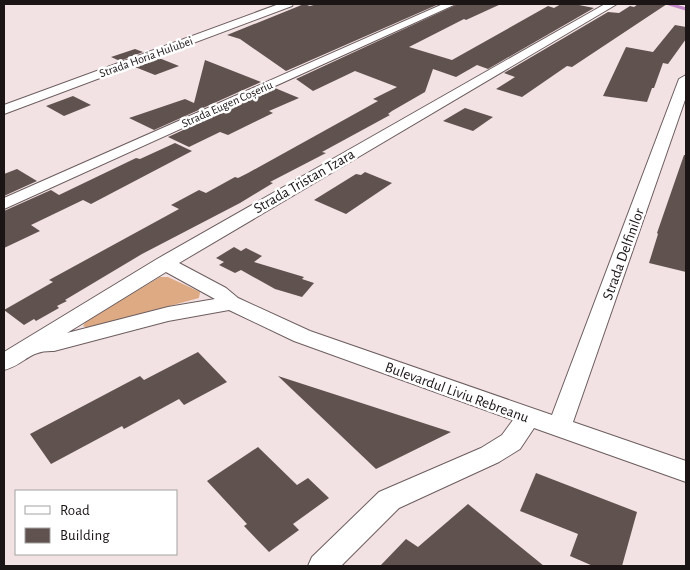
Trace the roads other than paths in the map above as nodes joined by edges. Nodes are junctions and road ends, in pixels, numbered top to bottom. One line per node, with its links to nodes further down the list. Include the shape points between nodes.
1 (288, 4): 5 (street, Strada Horia Hulubei)
2 (451, 4): 6 (street, Strada Eugen Coșeriu)
3 (606, 5): 7 (street, Strada Tristan Tzara)
4 (686, 80): 12 (street, Strada Delfinilor)
5 (4, 110)
6 (4, 204)
7 (164, 264): 8 (street, Bulevardul Liviu Rebreanu, via 219,292); 9 (street, Strada Tristan Tzara)
8 (230, 302): 9 (street, via 168,314 54,344); 11 (street, Bulevardul Liviu Rebreanu, via 302,336)
9 (35, 343): 10 (street, Strada Tristan Tzara)
10 (4, 362)
11 (527, 417): 12 (street, Bulevardul Liviu Rebreanu); 14 (street, via 511,442 490,455 389,500)
12 (559, 428): 13 (street, Bulevardul Liviu Rebreanu)
13 (686, 472)
14 (322, 566)

